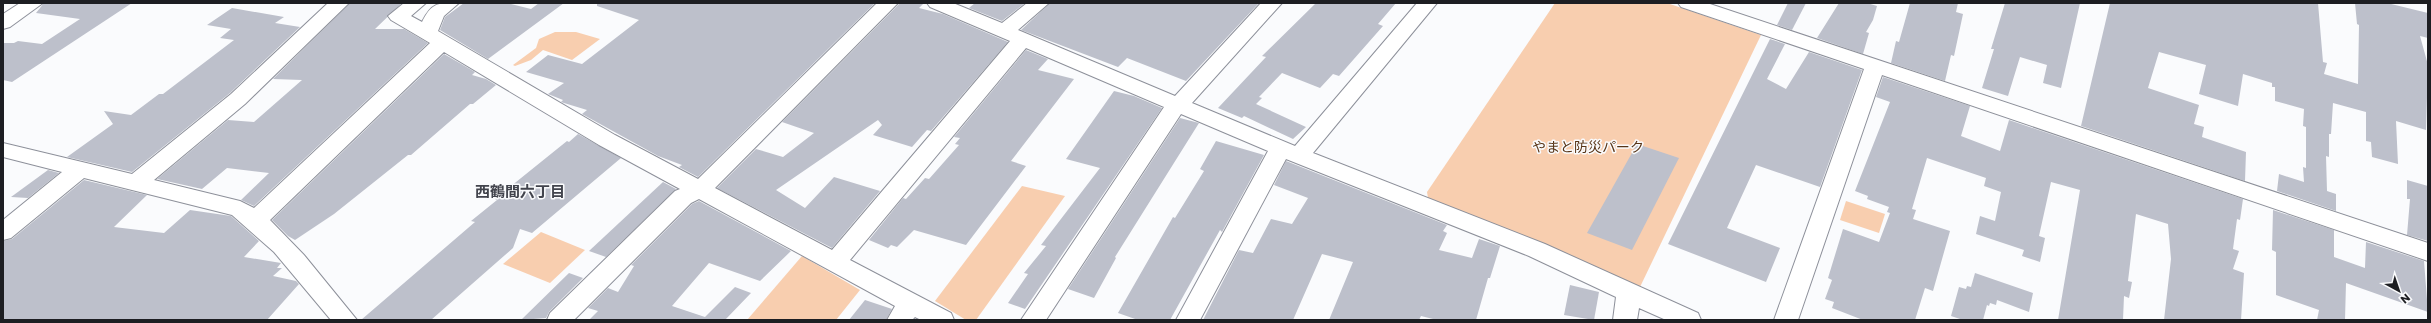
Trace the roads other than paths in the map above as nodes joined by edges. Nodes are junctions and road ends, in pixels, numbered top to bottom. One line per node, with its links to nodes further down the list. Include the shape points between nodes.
1 (33, 3): 11 (street)
2 (339, 3): 19 (street, via 238,98)
3 (416, 3): 13 (street, via 398,16)
4 (888, 3): 20 (street)
5 (937, 3): 12 (street)
6 (1038, 3): 12 (street)
7 (1272, 3): 15 (street)
8 (1427, 3): 17 (street)
9 (1688, 3): 14 (street)
10 (435, 6): 13 (street)
11 (3, 23)
12 (1014, 35): 15 (street); 24 (street)
13 (435, 38): 20 (street, via 607,140); 21 (street)
14 (1875, 66): 23 (street); 34 (street)
15 (1178, 103): 17 (street); 30 (street)
16 (3, 150): 18 (street)
17 (1290, 152): 25 (street, via 1537,250); 31 (street)
18 (80, 169): 19 (street); 22 (street)
19 (137, 182): 21 (street, via 229,205)
20 (701, 189): 24 (street); 28 (street, via 683,197)
21 (256, 220): 27 (street)
22 (3, 232)
23 (2428, 252)
24 (835, 262): 26 (street)
25 (1629, 293): 32 (street); 33 (street)
26 (905, 312): 29 (street)
27 (345, 320)
28 (559, 320)
29 (942, 320)
30 (1033, 320)
31 (1188, 320)
32 (1625, 320)
33 (1689, 320)
34 (1786, 320)

